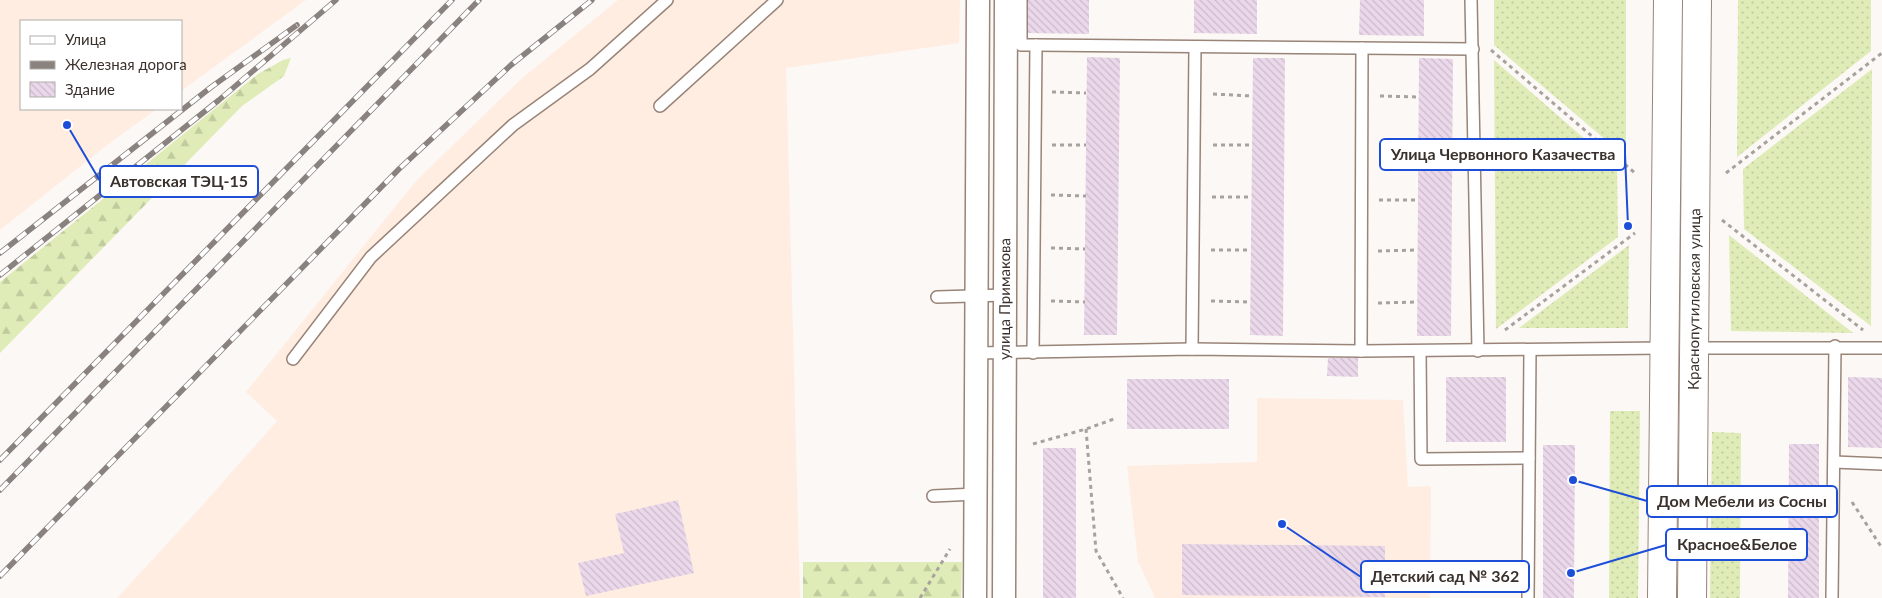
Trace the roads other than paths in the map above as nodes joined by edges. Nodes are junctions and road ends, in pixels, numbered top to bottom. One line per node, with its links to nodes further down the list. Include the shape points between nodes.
1 (667, 0): 29 (lane, via 590,69 513,125 371,257)
2 (777, 0): 13 (lane)
3 (978, 0): 14 (street, улица Примакова)
4 (1006, 0): 15 (street, улица Примакова)
5 (1021, 0): 9 (lane, via 1021,45)
6 (1471, 0): 12 (lane)
7 (1668, 0): 18 (main road, Краснопутиловская улица)
8 (1697, 0): 19 (main road, Краснопутиловская улица)
9 (1036, 45): 10 (lane); 26 (lane)
10 (1195, 47): 11 (lane); 21 (lane)
11 (1362, 48): 12 (lane); 23 (lane)
12 (1473, 49): 25 (lane)
13 (660, 106)
14 (976, 295): 15 (lane); 16 (lane); 27 (street, улица Примакова)
15 (1005, 295): 28 (street, улица Примакова)
16 (937, 297)
17 (1835, 346): 19 (lane); 20 (lane); 32 (lane)
18 (1664, 348): 22 (lane); 38 (main road, Краснопутиловская улица)
19 (1694, 348): 39 (main road, Краснопутиловская улица)
20 (1882, 348)
21 (1192, 349): 23 (lane); 26 (lane)
22 (1530, 350): 25 (lane); 30 (lane)
23 (1361, 351): 24 (lane)
24 (1420, 351): 25 (lane); 30 (lane, via 1421,459)
25 (1478, 351)
26 (1033, 352): 28 (lane)
27 (976, 354): 28 (lane); 33 (street, улица Примакова)
28 (1005, 354): 36 (street, улица Примакова)
29 (293, 359)
30 (1529, 458): 37 (lane)
31 (1882, 464): 32 (lane)
32 (1834, 468): 40 (lane)
33 (976, 494): 34 (lane); 35 (street, улица Примакова)
34 (933, 496)
35 (975, 598)
36 (1004, 598)
37 (1528, 598)
38 (1662, 598)
39 (1692, 598)
40 (1832, 598)

